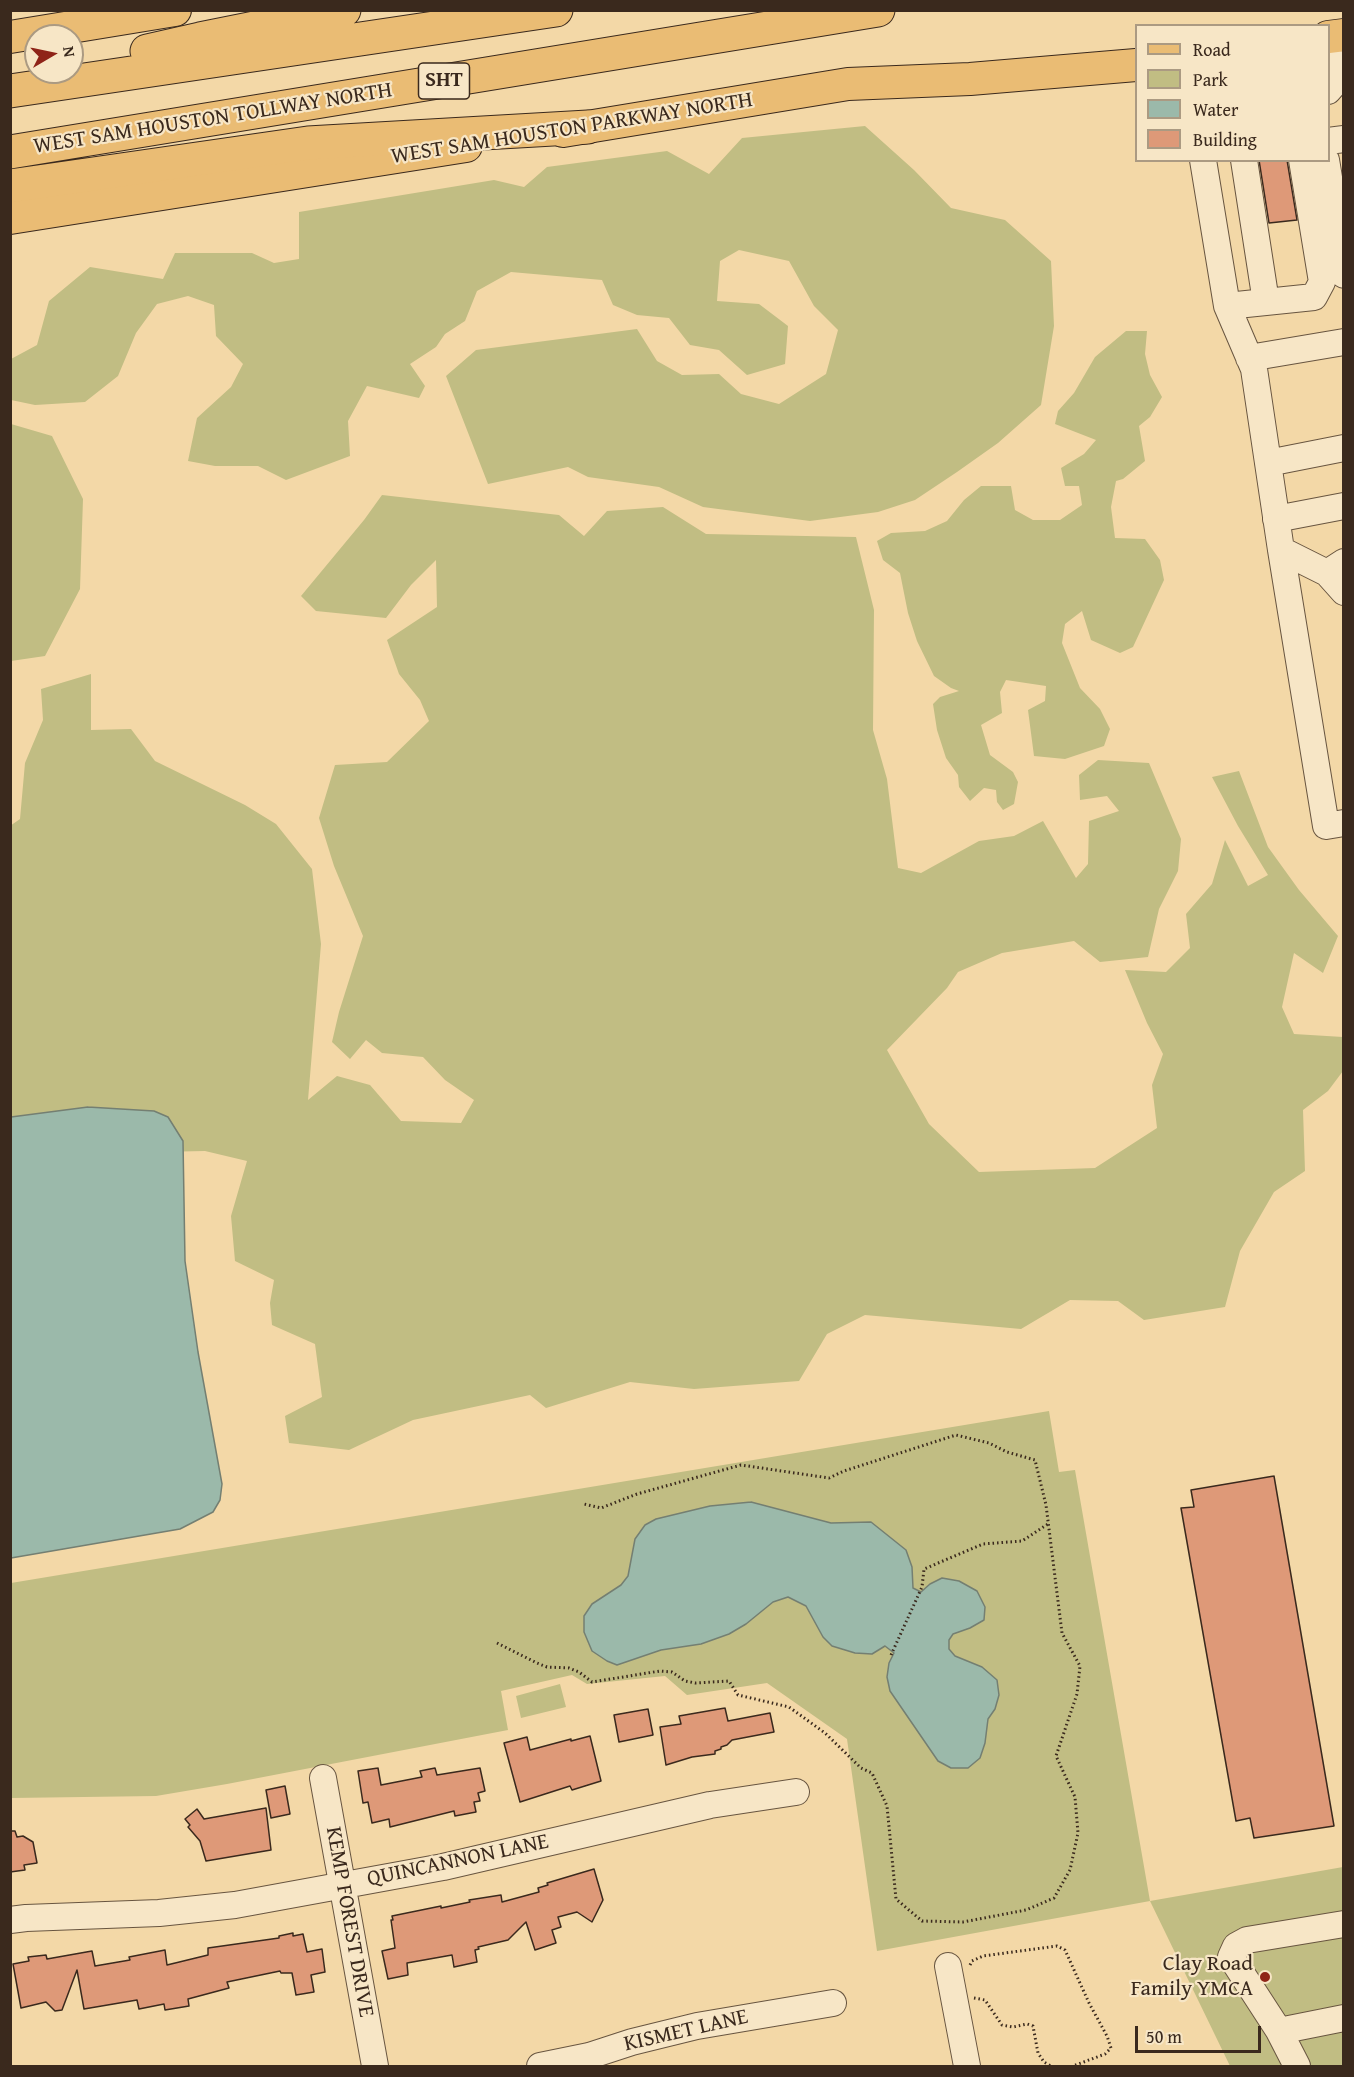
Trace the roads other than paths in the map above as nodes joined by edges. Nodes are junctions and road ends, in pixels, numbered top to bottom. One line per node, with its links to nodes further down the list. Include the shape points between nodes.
1 (175, 10): 5 (main road)
2 (344, 10): 8 (highway)
3 (556, 10): 10 (highway, SHT)
4 (878, 10): 12 (highway, WEST SAM HOUSTON TOLLWAY NORTH / SHT)
5 (10, 37)
6 (1330, 53): 9 (street)
7 (1135, 65): 11 (main road, WEST SAM HOUSTON PARKWAY NORTH, via 848,84)
8 (84, 66)
9 (1336, 85)
10 (10, 91)
11 (588, 127): 17 (highway, via 308,143); 18 (main road, WEST SAM HOUSTON PARKWAY NORTH)
12 (10, 152)
13 (1203, 162): 22 (street)
14 (1244, 162): 21 (street)
15 (1302, 162): 21 (street, via 1322,282 1314,297)
16 (1326, 162): 19 (street)
17 (10, 186)
18 (10, 218)
19 (1341, 237): 20 (street)
20 (1344, 275)
21 (1266, 302): 22 (street)
22 (1227, 306): 24 (street)
23 (1344, 342): 24 (street)
24 (1250, 358): 26 (street)
25 (1344, 448): 26 (street)
26 (1268, 463): 28 (street)
27 (1344, 506): 28 (street)
28 (1276, 519): 29 (street)
29 (1281, 550): 30 (street); 31 (street, via 1326,826)
30 (1338, 576)
31 (1344, 823)
32 (323, 1778): 34 (street, KEMP FOREST DRIVE)
33 (796, 1792): 34 (street, QUINCANNON LANE, via 710,1805 453,1865)
34 (342, 1885): 35 (street, QUINCANNON LANE, via 236,1905); 41 (street, KEMP FOREST DRIVE)
35 (10, 1920)
36 (1344, 1924): 40 (street, via 1247,1940 1236,1946 1231,1957)
37 (957, 1969): 43 (street)
38 (833, 2003): 42 (street, KISMET LANE, via 697,2026)
39 (1344, 2018): 40 (street)
40 (1279, 2031): 44 (street)
41 (375, 2067)
42 (540, 2067)
43 (967, 2067)
44 (1297, 2067)

